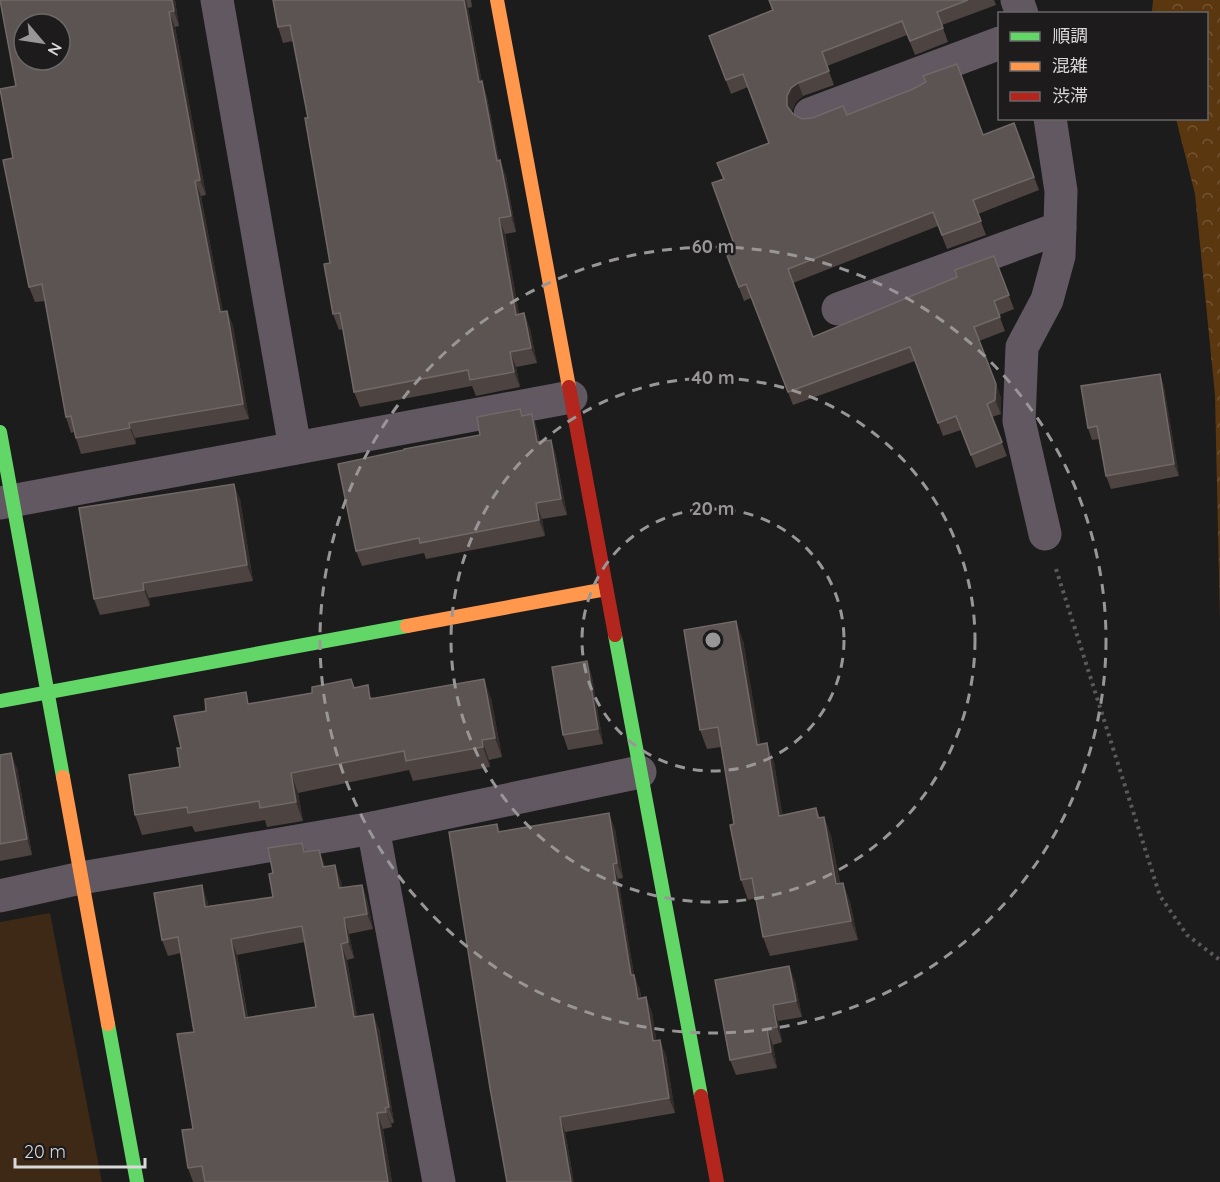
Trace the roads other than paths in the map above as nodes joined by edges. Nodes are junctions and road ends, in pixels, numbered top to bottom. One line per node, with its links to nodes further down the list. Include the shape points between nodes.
1 (217, 0): 10 (street)
2 (497, 0): 8 (street)
3 (998, 43): 4 (street)
4 (810, 114)
5 (1050, 120): 6 (street, via 1061,191)
6 (1060, 228): 7 (street); 12 (street, via 1059,256 1047,300 1022,347 1019,421)
7 (838, 309)
8 (571, 397): 10 (street); 13 (street)
9 (0, 432): 11 (street)
10 (295, 448): 11 (street)
11 (6, 501): 14 (street)
12 (1045, 534)
13 (606, 589): 14 (street); 16 (street)
14 (48, 692): 15 (street); 18 (street)
15 (0, 701)
16 (640, 772): 17 (street); 22 (street)
17 (373, 828): 18 (street); 21 (street)
18 (81, 878): 19 (street); 20 (street)
19 (0, 897)
20 (137, 1182)
21 (439, 1182)
22 (717, 1182)

